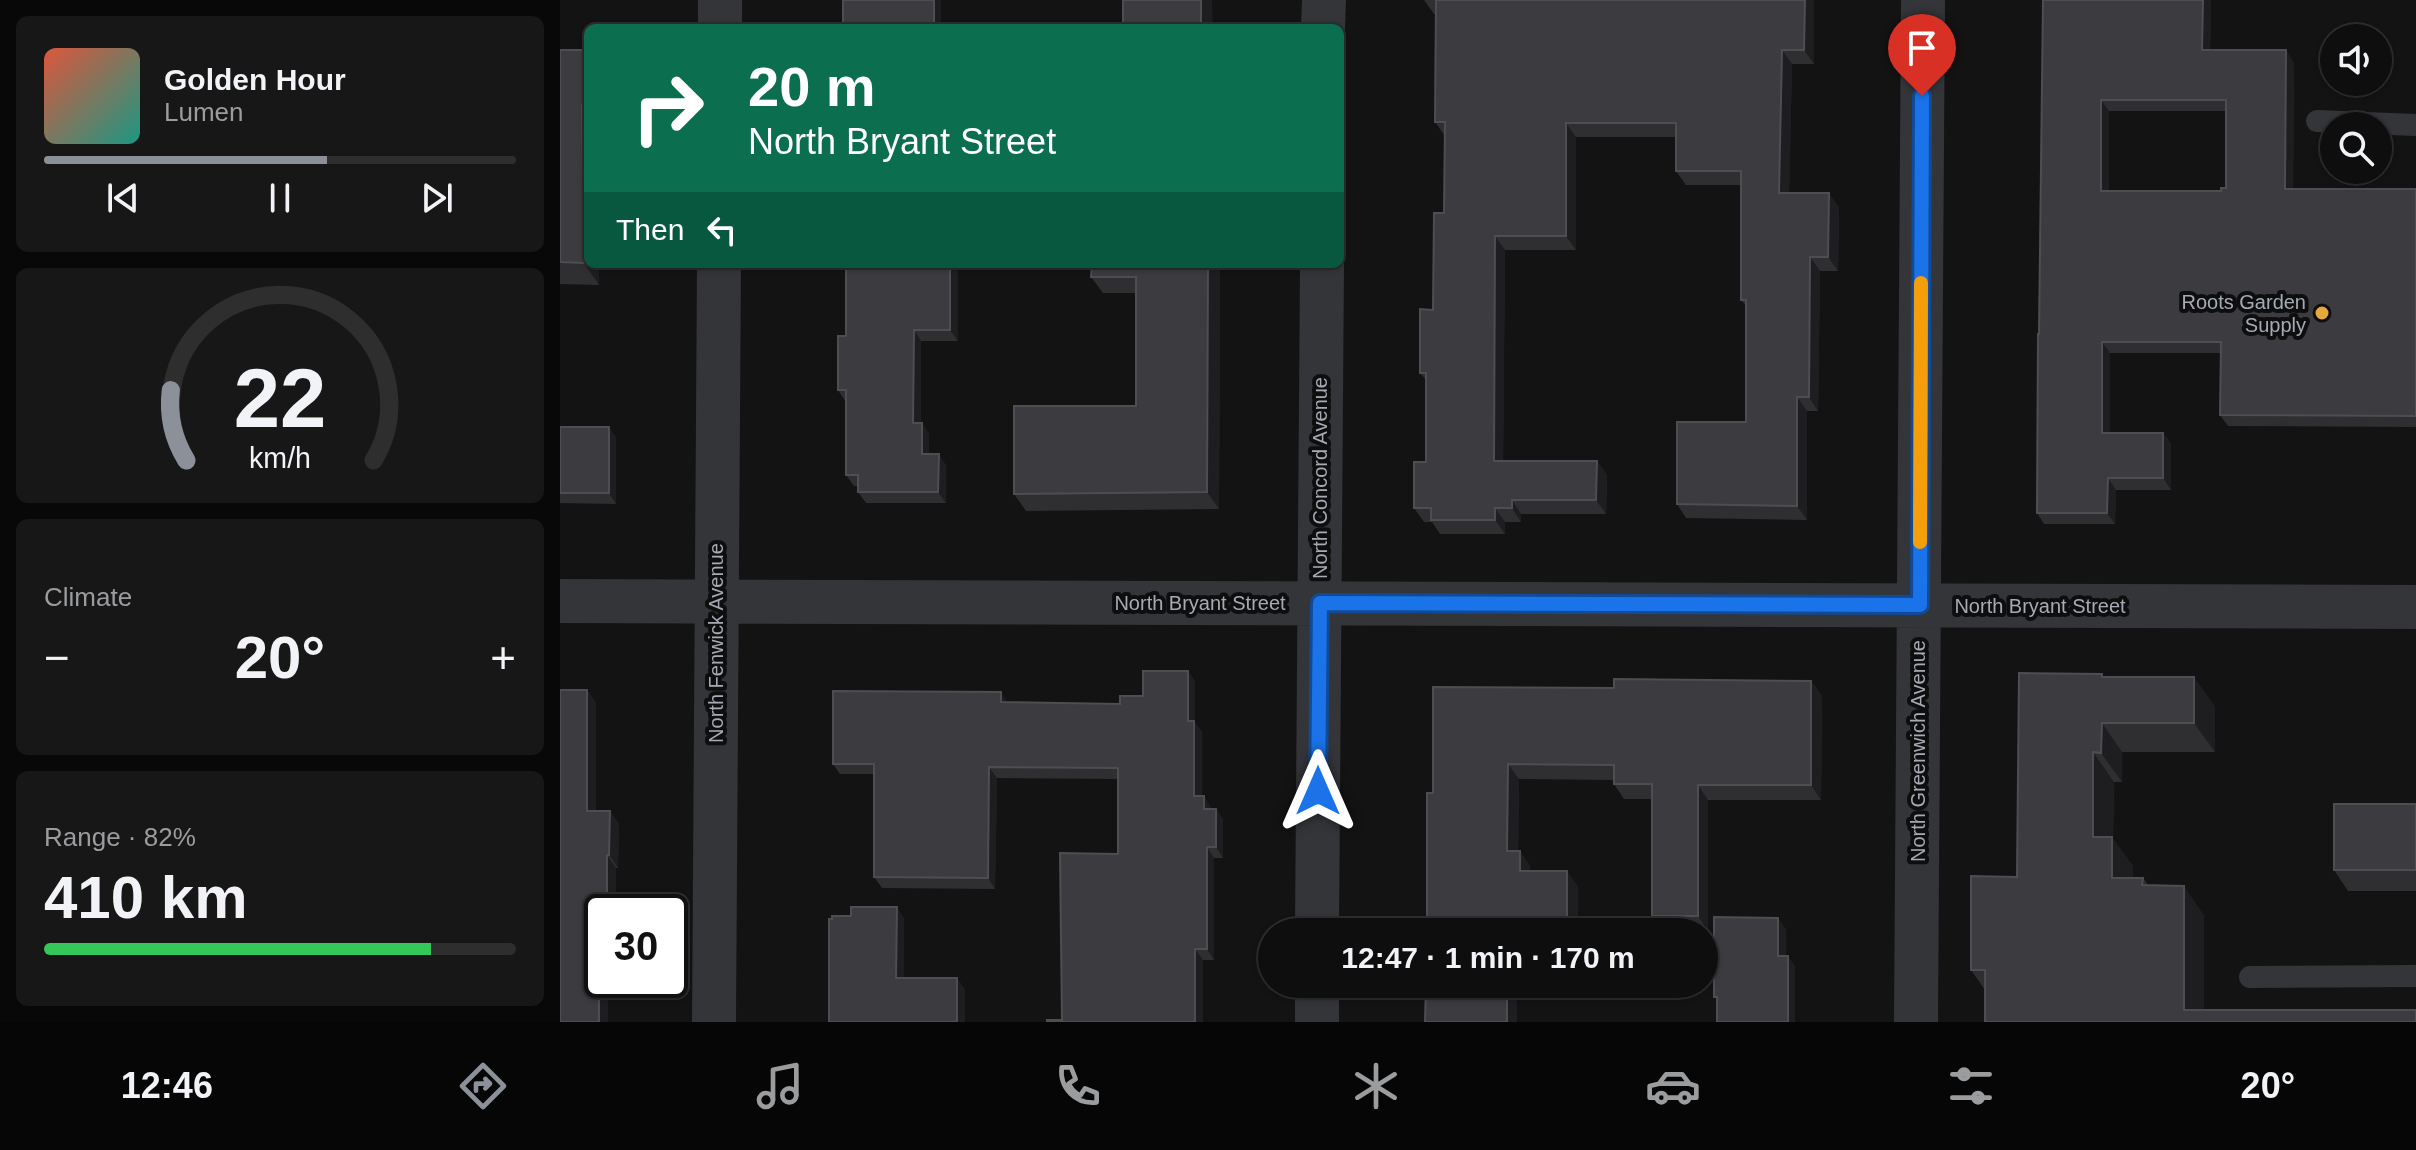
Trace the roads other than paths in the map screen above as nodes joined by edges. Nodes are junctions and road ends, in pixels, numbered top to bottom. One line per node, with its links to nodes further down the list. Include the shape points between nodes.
1 (720, 0): 4 (street)
2 (1324, 0): 5 (street)
3 (1923, 0): 13 (street, North Greenwich Avenue)
4 (720, 24)
5 (1323, 24)
6 (2317, 121): 7 (lane)
7 (2416, 125)
8 (719, 268): 11 (street, North Fenwick Avenue)
9 (1322, 268): 12 (street, North Concord Avenue)
10 (560, 601): 11 (street, North Bryant Street)
11 (717, 602): 12 (street, North Bryant Street); 19 (street, North Fenwick Avenue)
12 (1320, 603): 13 (street, North Bryant Street); 15 (street, North Concord Avenue)
13 (1920, 605): 14 (street, North Bryant Street); 21 (street, North Greenwich Avenue)
14 (2416, 607)
15 (1317, 918)
16 (2416, 976): 17 (lane)
17 (2250, 977)
18 (1317, 998): 20 (street)
19 (714, 1022)
20 (1317, 1022)
21 (1916, 1022)

